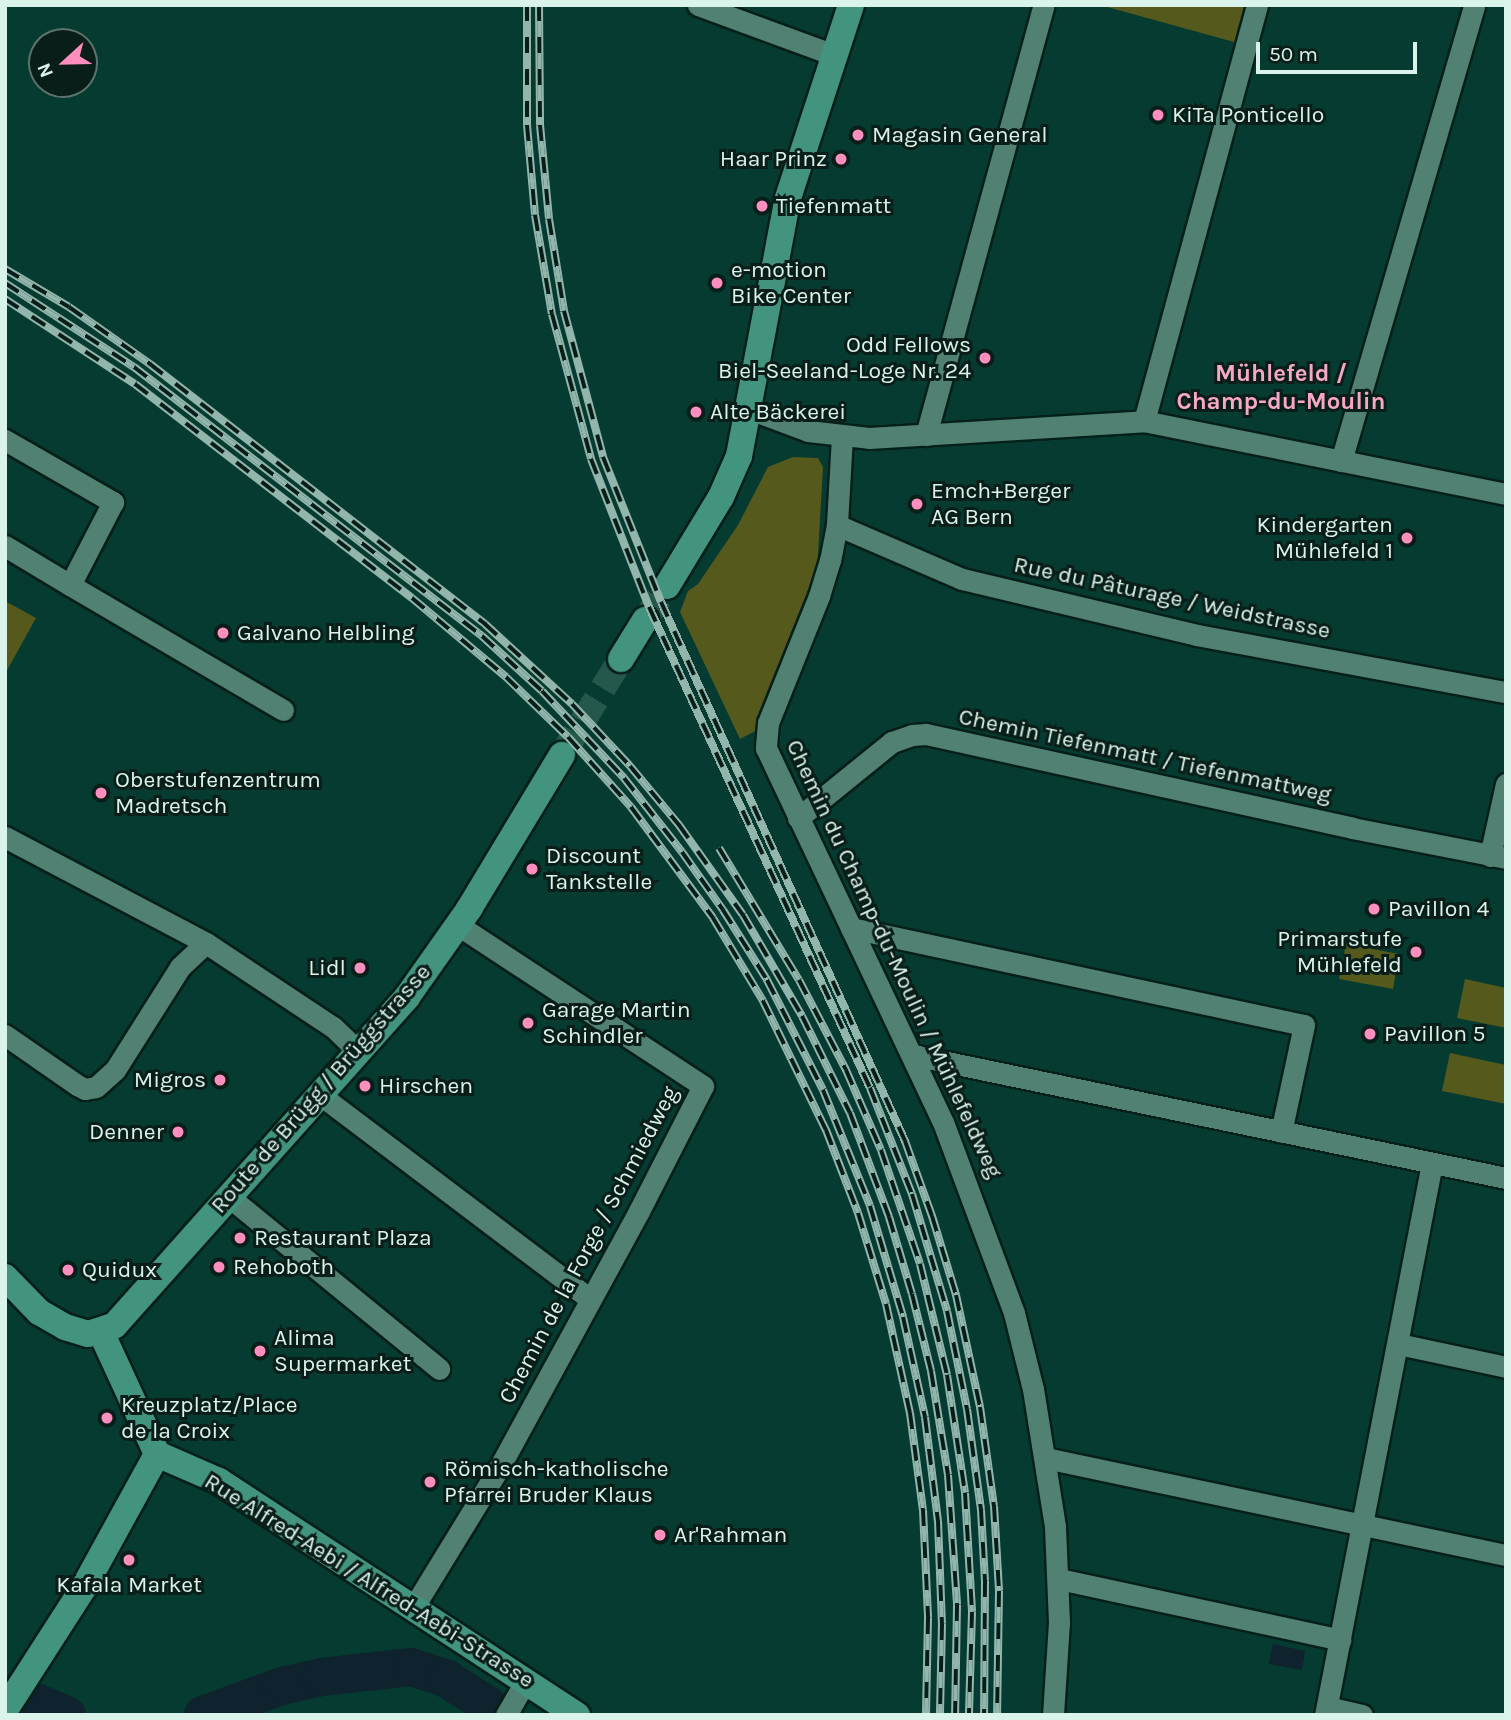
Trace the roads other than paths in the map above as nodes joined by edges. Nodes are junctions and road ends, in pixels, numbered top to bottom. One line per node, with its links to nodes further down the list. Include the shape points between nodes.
1 (698, 5): 6 (street)
2 (851, 5): 6 (main road)
3 (1044, 5): 9 (street)
4 (1257, 5): 8 (street)
5 (1474, 5): 12 (street)
6 (834, 55): 7 (main road, via 784,212)
7 (749, 409): 10 (street, via 808,431); 17 (main road, via 732,473)
8 (1144, 421): 9 (street); 12 (street)
9 (926, 435): 10 (street)
10 (842, 437): 14 (street, Chemin du Champ-du-Moulin / Mühlefeldweg)
11 (5, 440): 16 (street, via 113,502)
12 (1341, 461): 13 (street)
13 (1506, 494)
14 (837, 525): 20 (street, Rue du Pâturage / Weidstrasse, via 962,579 1197,635); 24 (street, Chemin du Champ-du-Moulin / Mühlefeldweg, via 819,596 766,732 768,755)
15 (5, 546): 16 (street)
16 (70, 585): 21 (street)
17 (667, 586)
18 (645, 620): 19 (main road)
19 (621, 659)
20 (1506, 692)
21 (284, 710)
22 (562, 755): 27 (main road, Route de Brügg / Brüggstrasse)
23 (1506, 784): 26 (street)
24 (798, 818): 26 (street, Chemin Tiefenmatt / Tiefenmattweg, via 892,743 926,734); 28 (street, Chemin du Champ-du-Moulin / Mühlefeldweg)
25 (5, 837): 29 (street)
26 (1498, 857)
27 (458, 925): 32 (main road, Route de Brügg / Brüggstrasse, via 407,997); 40 (street, Chemin de la Forge / Schmiedweg, via 703,1086)
28 (851, 928): 33 (street, Chemin du Champ-du-Moulin / Mühlefeldweg); 35 (street, via 1304,1025)
29 (206, 943): 30 (street, via 180,952); 31 (street, via 180,967 115,1070 96,1087 77,1085); 32 (street, via 333,1027)
30 (161, 969)
31 (5, 1035)
32 (357, 1050): 34 (main road, Route de Brügg / Brüggstrasse)
33 (913, 1055): 35 (street); 46 (street, Chemin du Champ-du-Moulin / Mühlefeldweg, via 961,1164 1014,1313)
34 (319, 1094): 38 (main road, Route de Brügg / Brüggstrasse); 40 (street)
35 (1281, 1132): 36 (street)
36 (1432, 1163): 37 (street); 42 (street)
37 (1506, 1178)
38 (228, 1196): 41 (main road, Route de Brügg / Brüggstrasse, via 130,1311); 44 (street)
39 (5, 1278): 41 (main road, via 57,1324 88,1334)
40 (590, 1299): 50 (street, Chemin de la Forge / Schmiedweg, via 499,1466)
41 (101, 1332): 45 (main road)
42 (1398, 1345): 43 (street); 47 (street)
43 (1506, 1367)
44 (439, 1369)
45 (157, 1454): 50 (main road, Rue Alfred-Aebi / Alfred-Aebi-Strasse, via 219,1481); 53 (main road, via 84,1587)
46 (1045, 1458): 47 (street); 49 (street, Chemin du Champ-du-Moulin / Mühlefeldweg)
47 (1363, 1524): 48 (street); 51 (street)
48 (1506, 1555)
49 (1059, 1579): 51 (street); 57 (street, Chemin du Champ-du-Moulin / Mühlefeldweg)
50 (413, 1608): 52 (main road, Rue Alfred-Aebi / Alfred-Aebi-Strasse)
51 (1340, 1640): 54 (street)
52 (526, 1681): 55 (street); 56 (main road, Rue Alfred-Aebi / Alfred-Aebi-Strasse)
53 (5, 1710)
54 (1326, 1711): 58 (street)
55 (506, 1715)
56 (577, 1715)
57 (1052, 1715)
58 (1362, 1715)

